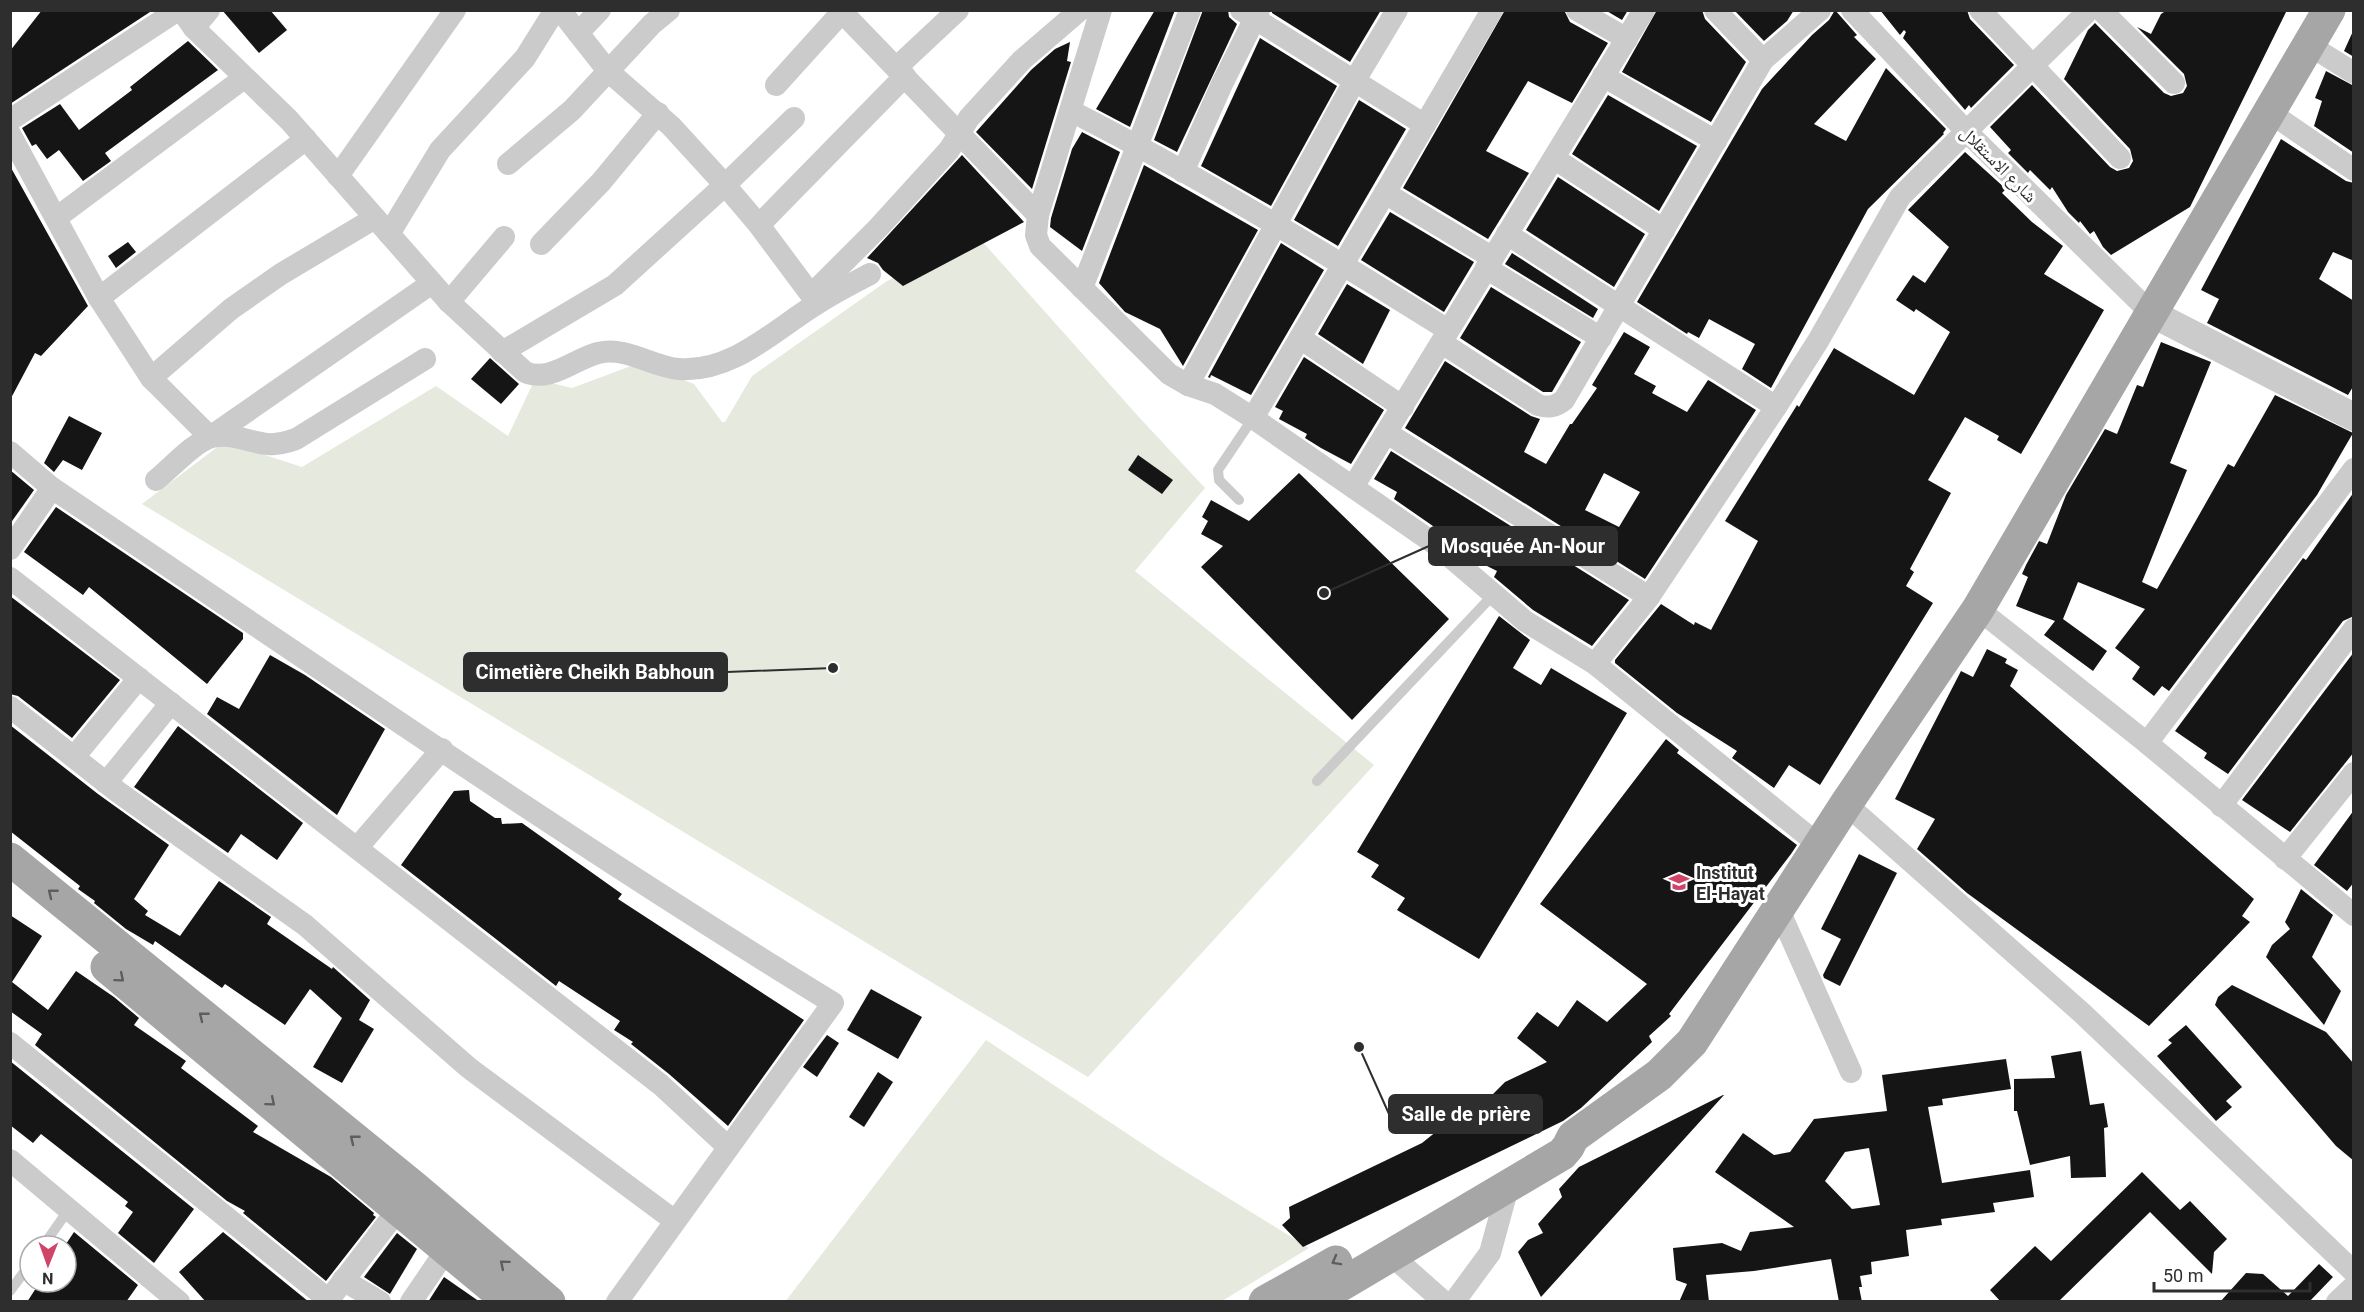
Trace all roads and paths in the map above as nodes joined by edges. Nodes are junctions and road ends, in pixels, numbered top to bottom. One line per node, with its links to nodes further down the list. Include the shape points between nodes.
1 (209, 10): 23 (street)
2 (455, 10): 54 (street)
3 (558, 10): 24 (street); 61 (street, via 525,58 440,150)
4 (600, 10): 24 (street)
5 (669, 10): 29 (street)
6 (958, 10): 30 (street)
7 (1080, 10): 45 (street, via 1022,60 969,118)
8 (1101, 10): 37 (street)
9 (1190, 10): 48 (street)
10 (1397, 10): 34 (street)
11 (1492, 10): 42 (street)
12 (1577, 10): 25 (street)
13 (1644, 10): 25 (street)
14 (1715, 10): 27 (street)
15 (1820, 10): 27 (street)
16 (1852, 10): 43 (street, شارع الاستقلال)
17 (1980, 10): 28 (street)
18 (2089, 10): 28 (street)
19 (2101, 10): 35 (street)
20 (2329, 10): 26 (main road)
21 (841, 11): 30 (street); 36 (street)
22 (1251, 13): 34 (street); 53 (street)
23 (184, 16): 33 (street); 41 (street)
24 (578, 33): 29 (street)
25 (1627, 39): 32 (street)
26 (2309, 45): 31 (street); 38 (main road)
27 (1763, 60): 47 (street)
28 (2033, 65): 43 (street); 49 (street)
29 (609, 71): 39 (street); 51 (street, via 572,110)
30 (900, 72): 45 (street); 60 (street)
31 (2354, 73)
32 (1603, 76): 47 (street); 50 (street)
33 (244, 78): 46 (street); 58 (street)
34 (1355, 80): 42 (street); 59 (street)
35 (2174, 83)
36 (776, 85)
37 (1071, 111): 48 (street); 57 (street)
38 (2269, 112): 52 (street); 75 (main road)
39 (658, 113): 55 (street); 65 (street, via 601,182)
40 (794, 118): 55 (street)
41 (10, 120)
42 (1425, 125): 56 (street)
43 (1966, 131): 75 (street, شارع الاستقلال); 83 (street, via 1900,197)
44 (10, 134): 58 (street)
45 (959, 135): 57 (street); 72 (street)
46 (306, 139): 54 (street); 71 (street)
47 (1716, 141): 62 (street)
48 (1137, 145): 53 (street); 70 (street)
49 (2120, 158)
50 (1555, 159): 62 (street); 63 (street)
51 (508, 164)
52 (2354, 170)
53 (1183, 172): 59 (street)
54 (338, 176): 61 (street)
55 (725, 185): 60 (street); 79 (street, via 615,285)
56 (1385, 193): 66 (street); 67 (street)
57 (1038, 215): 70 (street, via 1036,235 1040,246)
58 (56, 218): 71 (street)
59 (1278, 224): 67 (street); 82 (street)
60 (759, 225): 72 (street)
61 (382, 226): 69 (street); 81 (street, via 281,274 231,309)
62 (1664, 230): 74 (street)
63 (1507, 234): 66 (street); 74 (street)
64 (504, 237): 73 (street)
65 (541, 243)
66 (1490, 263): 76 (street); 78 (street)
67 (1343, 264): 76 (street); 77 (street)
68 (870, 274): 72 (street)
69 (432, 283): 73 (street); 88 (street)
70 (1082, 288): 82 (street, via 1168,374)
71 (99, 298): 81 (street)
72 (814, 298): 79 (street, via 735,357 705,366 678,369 618,352 599,353 539,376 525,372)
73 (449, 302): 79 (street)
74 (1619, 304): 78 (street); 83 (street)
75 (2151, 313): 85 (street); 99 (main road)
76 (1445, 337): 78 (street, via 1547,408 1564,400); 84 (street)
77 (1300, 338): 84 (street); 86 (street)
78 (1601, 339)
79 (502, 352)
80 (425, 359): 88 (street, via 296,439 268,444 229,436)
81 (150, 378): 88 (street)
82 (1188, 386): 86 (street, via 1215,394)
83 (1776, 406): 98 (street)
84 (1403, 407): 87 (street)
85 (2354, 417)
86 (1253, 418): 92 (street); 94 (lane, via 1218,470 1219,480)
87 (1387, 433): 92 (street); 98 (street)
88 (210, 437): 91 (street)
89 (10, 452): 93 (street)
90 (2354, 469): 105 (street)
91 (156, 480)
92 (1353, 487): 97 (street, via 1435,544)
93 (52, 488): 95 (street); 106 (street)
94 (1239, 500)
95 (10, 549)
96 (10, 578): 102 (street)
97 (1494, 594): 101 (street, via 1525,621); 109 (lane)
98 (1649, 597): 101 (street)
99 (1978, 609): 105 (street); 111 (main road)
100 (2354, 629): 112 (street)
101 (1595, 664): 113 (street)
102 (139, 678): 103 (street); 107 (street)
103 (171, 703): 110 (street); 114 (street)
104 (10, 707): 107 (street)
105 (2147, 743): 112 (street)
106 (442, 750): 114 (street); 123 (street, via 698,920 833,1003)
107 (74, 757): 110 (street)
108 (2354, 773): 116 (street)
109 (1317, 781)
110 (106, 783): 128 (street, via 305,925 469,1068)
111 (1846, 804): 113 (main road); 132 (street, via 2082,1013)
112 (2222, 806): 116 (street)
113 (1819, 845): 118 (main road)
114 (357, 848): 123 (street, via 661,1085)
115 (10, 859): 126 (main road, one-way to 115)
116 (2285, 859): 119 (street)
117 (10, 887): 126 (main road, one-way to 126)
118 (1778, 908): 121 (street); 122 (main road, via 1692,1042 1659,1075)
119 (2354, 915)
120 (10, 1043): 136 (street)
121 (1851, 1072)
122 (1573, 1137): 125 (main road, via 1562,1154); 143 (main road, one-way to 143, via 1552,1140)
123 (728, 1147): 128 (street)
124 (10, 1160): 127 (street)
125 (1508, 1187): 131 (main road); 146 (street, via 1490,1253)
126 (407, 1198): 130 (main road); 133 (street); 141 (main road, one-way to 126)
127 (69, 1209): 129 (lane); 135 (street)
128 (675, 1221): 142 (street)
129 (51, 1234)
130 (447, 1249): 139 (street); 140 (main road)
131 (1390, 1255): 144 (main road); 145 (street)
132 (2354, 1272)
133 (344, 1280): 136 (street); 138 (street)
134 (2354, 1286): 147 (street)
135 (155, 1294): 137 (street)
136 (328, 1301)
137 (179, 1302)
138 (380, 1302)
139 (411, 1302)
140 (510, 1302)
141 (549, 1302)
142 (617, 1302)
143 (1265, 1302)
144 (1312, 1302)
145 (1444, 1302)
146 (1454, 1302)
147 (2337, 1302)

